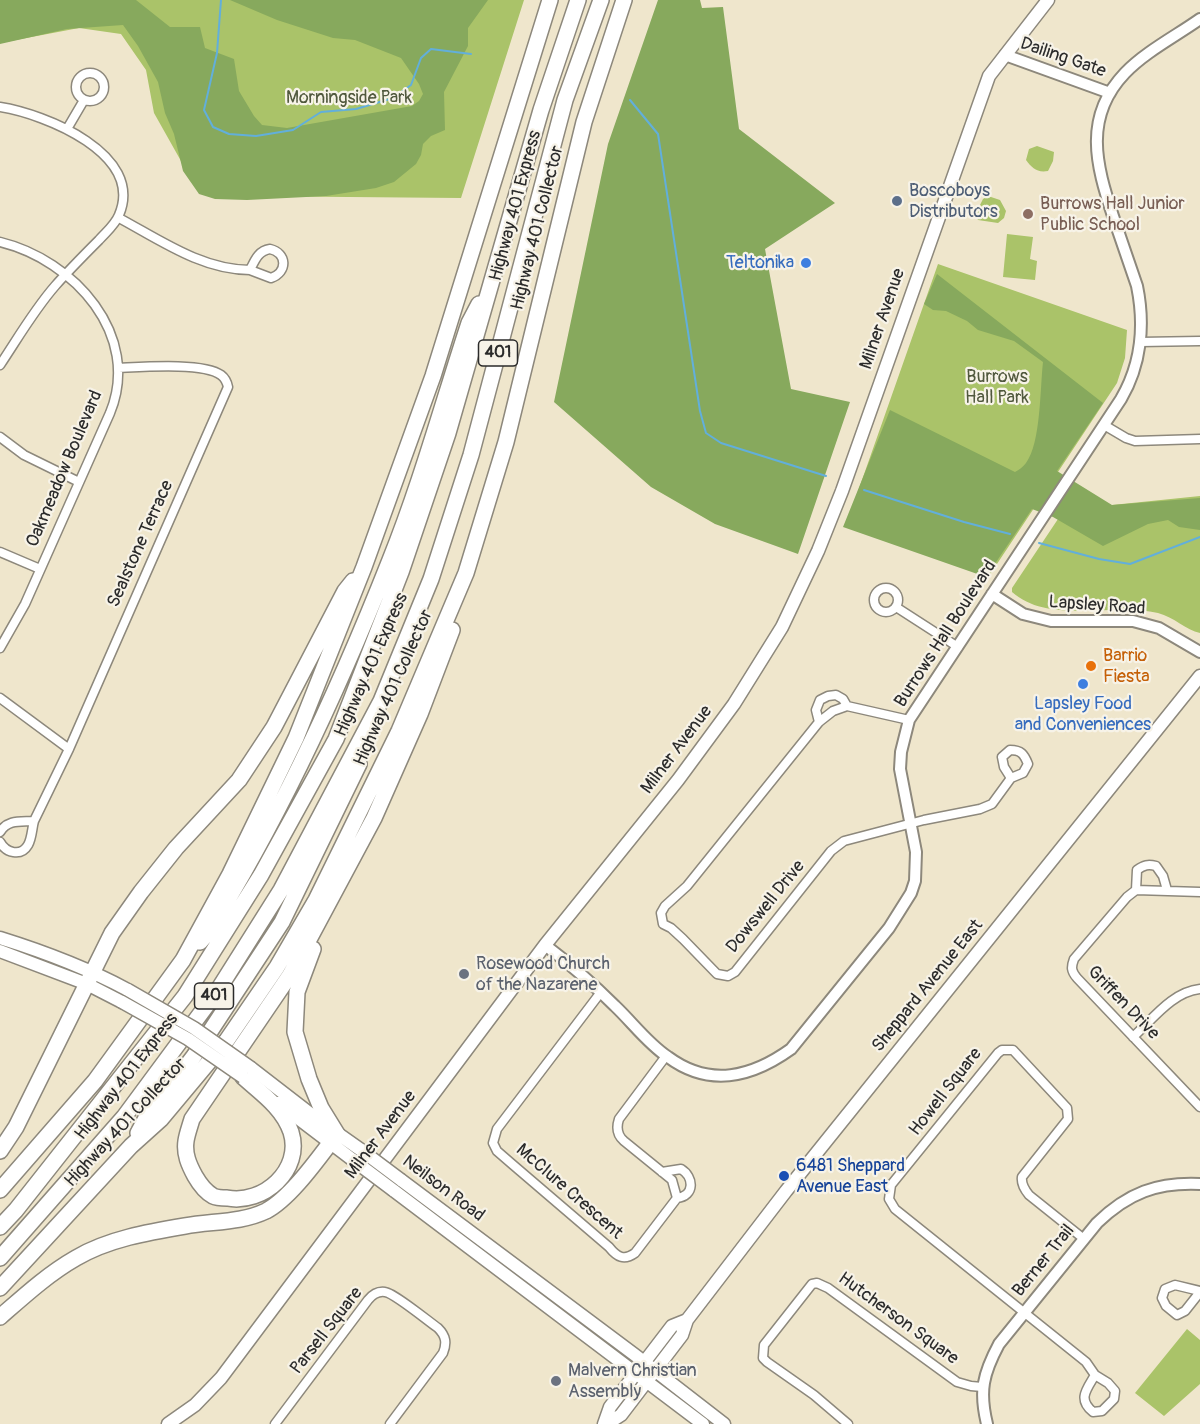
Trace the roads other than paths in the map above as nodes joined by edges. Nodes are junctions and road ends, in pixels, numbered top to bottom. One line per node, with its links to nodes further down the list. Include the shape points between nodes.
1 (550, 0): 26 (highway, 401, via 433,376)
2 (578, 0): 16 (highway, Highway 401 Express / 401, via 541,110)
3 (601, 0): 36 (highway, Highway 401 Express / 401, via 565,100 471,455 431,579)
4 (624, 0): 28 (highway, Highway 401 Collector / 401, via 584,122 506,442)
5 (1048, 0): 7 (main road, Milner Avenue)
6 (1200, 19): 8 (street, Burrows Hall Boulevard, via 1131,68)
7 (1005, 55): 8 (street, Dailing Gate); 51 (main road, Milner Avenue, via 989,76 975,111 842,491 782,627 734,704 678,780)
8 (1110, 93): 18 (street, Burrows Hall Boulevard, via 1098,128 1097,160 1137,286 1142,313)
9 (84, 100): 11 (street)
10 (0, 107): 11 (street)
11 (67, 129): 12 (street, via 108,159 117,171 124,195)
12 (118, 218): 14 (street, via 202,261 223,268); 15 (street)
13 (0, 242): 15 (street, Oakmeadow Boulevard)
14 (250, 270)
15 (65, 275): 19 (street, via 42,301); 20 (street, Oakmeadow Boulevard, via 102,316 114,341)
16 (493, 277): 53 (highway, via 469,323 391,559 316,734 242,879 207,934); 69 (highway, Highway 401 Express / 401, via 448,433 408,551 336,739 261,875 185,996)
17 (1200, 341): 18 (street)
18 (1140, 342): 21 (street, Burrows Hall Boulevard, via 1128,388)
19 (0, 365)
20 (119, 368): 24 (street, Oakmeadow Boulevard, via 114,401); 40 (street, Sealstone Terrace, via 173,366 208,370 220,374 228,387)
21 (1104, 425): 23 (street, via 1135,441); 29 (street, Burrows Hall Boulevard)
22 (0, 437): 24 (street, via 24,455)
23 (1200, 439)
24 (79, 482): 27 (street, Oakmeadow Boulevard)
25 (0, 552): 27 (street)
26 (364, 567): 53 (highway, 401, via 296,738); 54 (highway, via 345,591 274,727 239,780 141,892 112,933)
27 (40, 569): 32 (street, Oakmeadow Boulevard)
28 (466, 573): 42 (highway, via 459,610 432,683); 62 (highway, Highway 401 Collector / 401, via 399,731 277,967 227,1040 161,1119)
29 (992, 594): 31 (street, Burrows Hall Boulevard); 33 (street, Lapsley Road, via 1023,614 1051,621 1133,621 1160,628)
30 (896, 607): 31 (street)
31 (958, 646): 38 (street, Burrows Hall Boulevard)
32 (0, 648)
33 (1200, 652)
34 (1200, 676): 77 (main road, Sheppard Avenue East)
35 (0, 698): 40 (street)
36 (381, 701): 62 (highway, via 359,765 282,922); 71 (highway, Highway 401 Express / 401, via 281,890 218,990 124,1117)
37 (847, 706): 38 (street, Dowswell Drive); 39 (street, Dowswell Drive); 39 (street, Dowswell Drive, via 836,695 820,700 816,710)
38 (909, 720): 44 (street, Burrows Hall Boulevard, via 900,769)
39 (819, 722): 44 (street, Dowswell Drive, via 687,886 665,906 661,913 663,924 717,974 728,976 831,851 844,841)
40 (69, 749): 43 (street, Sealstone Terrace)
41 (1011, 778): 44 (street, via 992,804)
42 (374, 818): 59 (highway, via 290,975 192,1119 186,1142 188,1164 213,1196 235,1200 254,1197 273,1186 287,1171 292,1133); 61 (highway, via 371,836 311,953 297,992 295,1032)
43 (34, 821): 45 (street, via 11,822); 46 (street, Sealstone Terrace, via 25,849 11,852)
44 (911, 824): 58 (street, Burrows Hall Boulevard, via 916,852 915,881 905,905 791,1049 752,1071 719,1076 682,1066)
45 (0, 832)
46 (0, 842)
47 (1136, 890): 48 (street); 48 (street, Griffen Drive, via 1137,870 1149,864 1156,866 1163,876); 57 (street, Griffen Drive, via 1071,966 1077,978)
48 (1167, 890): 49 (street)
49 (1200, 892)
50 (0, 938): 54 (main road, Neilson Road, via 36,949)
51 (545, 945): 56 (street, Burrows Hall Boulevard); 84 (main road, Milner Avenue, via 221,1378 195,1405)
52 (0, 951): 54 (main road, Neilson Road)
53 (183, 960): 67 (highway, 401, via 95,1082)
54 (90, 978): 59 (main road, Neilson Road, bridge, via 194,1028); 63 (highway, via 16,1127)
55 (1200, 989): 57 (street, via 1184,992)
56 (601, 992): 58 (street, Burrows Hall Boulevard); 68 (street, McClure Crescent, via 497,1129 494,1146 616,1256 636,1253)
57 (1133, 1037): 60 (street, Griffen Drive)
58 (666, 1056): 64 (street, McClure Crescent, via 617,1126 620,1137)
59 (247, 1072): 61 (main road, Neilson Road)
60 (1200, 1106)
61 (334, 1139): 66 (main road, Neilson Road, bridge); 76 (highway, via 281,1202 266,1211 246,1218 187,1225 113,1241 77,1257)
62 (131, 1146): 72 (highway, Highway 401 Collector / 401)
63 (0, 1151)
64 (662, 1172): 68 (street, McClure Crescent, via 672,1180); 68 (street, McClure Crescent, via 681,1169 686,1173 690,1191)
65 (1200, 1184): 70 (street, Berner Trail, via 1151,1188 1130,1197 1112,1208)
66 (397, 1185): 73 (main road, Neilson Road); 74 (main road, Neilson Road)
67 (0, 1190)
68 (677, 1198)
69 (0, 1227)
70 (1083, 1239): 75 (street, Berner Trail); 75 (street, Howell Square, via 1029,1195 1022,1181 1068,1119 1067,1108 1023,1058 1012,1050 1002,1050 891,1185 889,1194 895,1209)
71 (0, 1258)
72 (0, 1288)
73 (558, 1298): 74 (main road); 78 (main road, Neilson Road)
74 (550, 1309): 80 (main road, Neilson Road)
75 (1023, 1313): 81 (street, via 1086,1362); 83 (street, Berner Trail, via 999,1344)
76 (0, 1317)
77 (687, 1320): 78 (main road, Sheppard Avenue East, via 672,1326); 79 (main road, Sheppard Avenue East, via 682,1335)
78 (644, 1362): 79 (main road, Neilson Road); 80 (main road, Sheppard Avenue East)
79 (655, 1371): 82 (main road, Sheppard Avenue East); 89 (main road, Neilson Road)
80 (636, 1374): 82 (main road, Neilson Road); 87 (main road, Sheppard Avenue East, via 610,1407)
81 (1095, 1375): 81 (street, via 1083,1394 1092,1412 1102,1411 1114,1399 1115,1391)
82 (647, 1381): 87 (main road, Sheppard Avenue East, via 621,1415); 88 (main road, Neilson Road)
83 (982, 1386): 90 (street, Hutcherson Square, via 957,1382 828,1288 812,1284 764,1345 764,1358); 91 (street, Berner Trail)
84 (168, 1424)
85 (275, 1424): 86 (street, Parsell Square, via 368,1300 382,1292 392,1294 438,1328 446,1341 443,1353)
86 (390, 1424)
87 (605, 1424)
88 (703, 1424)
89 (724, 1424)
90 (848, 1424)
91 (987, 1424)

